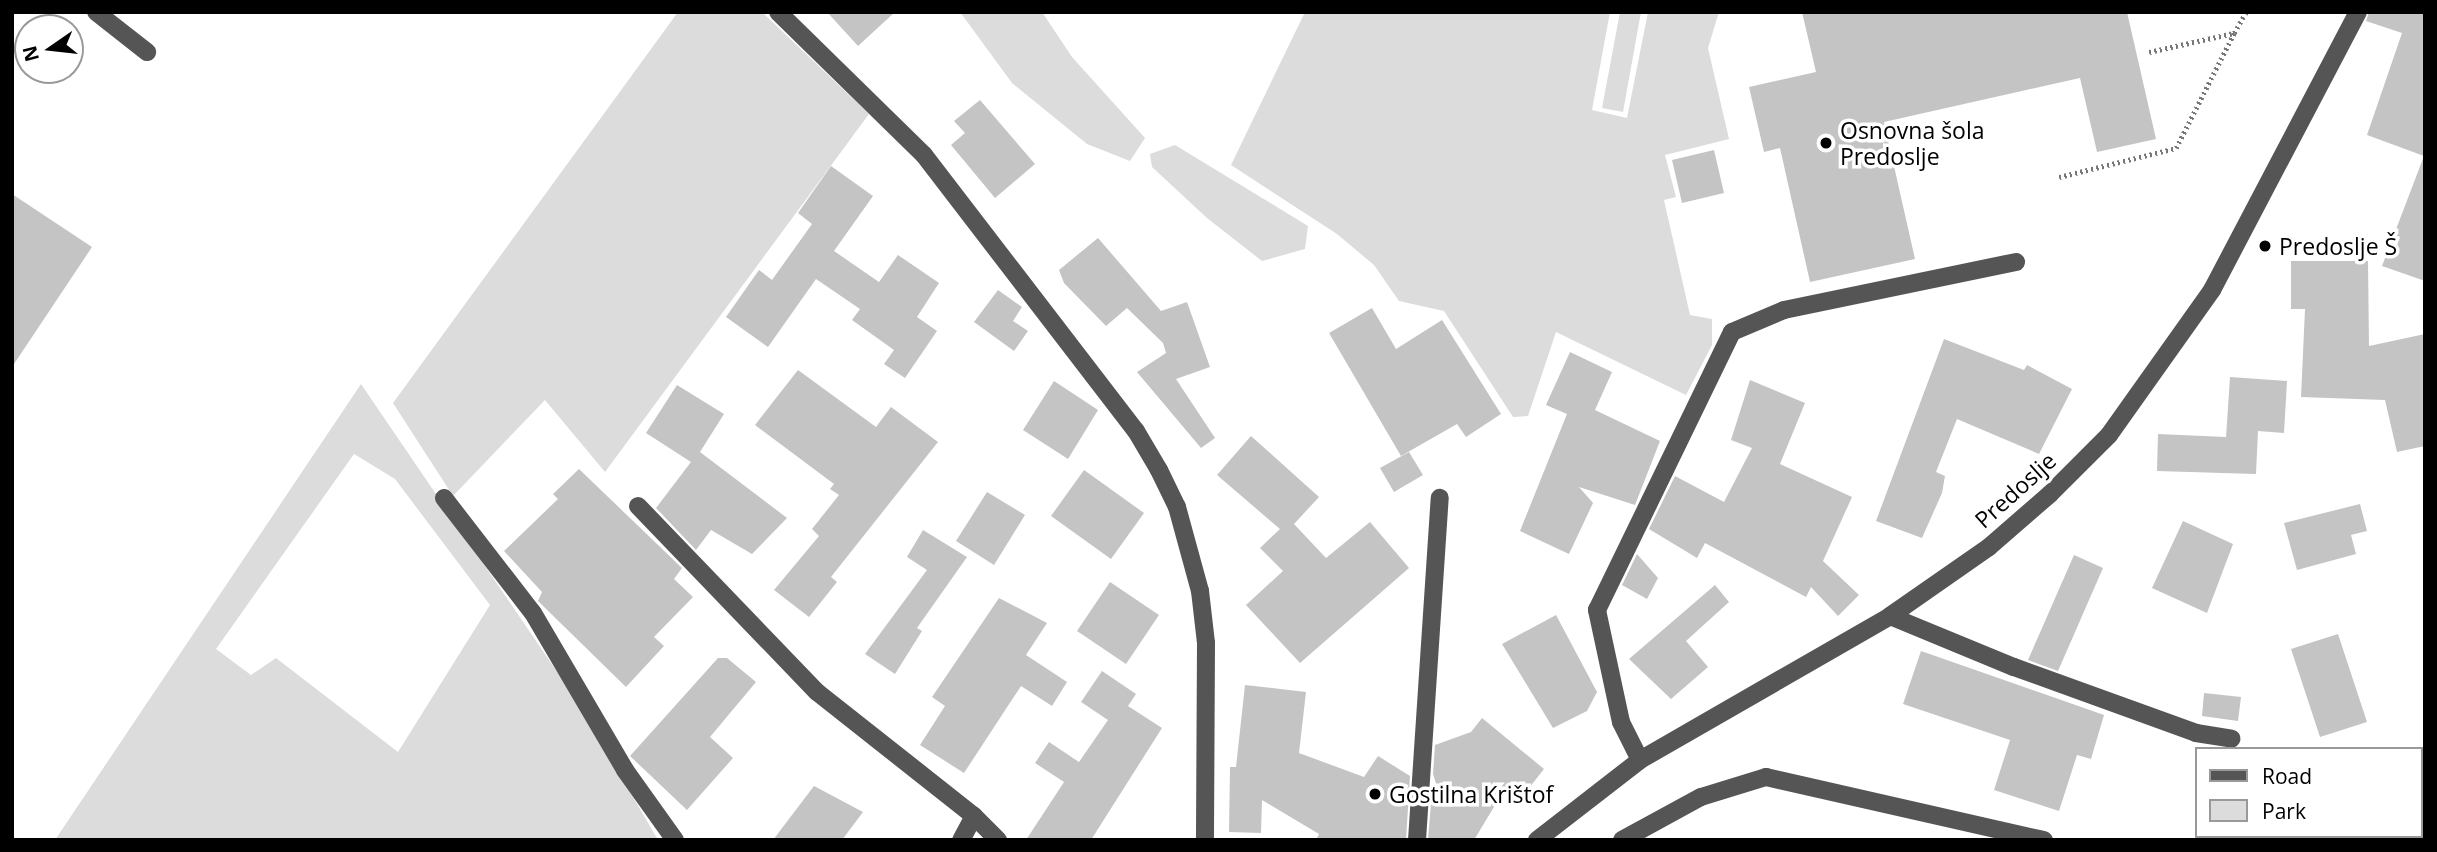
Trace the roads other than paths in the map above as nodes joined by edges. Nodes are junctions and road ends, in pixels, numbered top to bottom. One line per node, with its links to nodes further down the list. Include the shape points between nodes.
1 (96, 12): 4 (street)
2 (778, 12): 16 (street, via 924,155 1120,410 1159,470 1177,507 1200,592)
3 (2358, 12): 9 (street, Predoslje, via 2211,290 2150,382 2050,494 1989,547)
4 (148, 52)
5 (2015, 262): 11 (street, via 1784,310 1732,332 1597,610 1621,722)
6 (444, 498): 13 (street, via 533,613 625,770)
7 (1440, 498): 17 (street)
8 (638, 506): 12 (street, via 817,692)
9 (1890, 616): 10 (street, via 2196,733); 11 (street, Predoslje)
10 (2232, 739)
11 (1640, 760): 18 (street, Predoslje)
12 (974, 816): 14 (street); 15 (street)
13 (675, 840)
14 (961, 840)
15 (998, 840)
16 (1205, 840)
17 (1417, 840)
18 (1536, 840)
19 (1622, 840): 20 (street, via 1701,797 1766,777)
20 (2045, 840)

